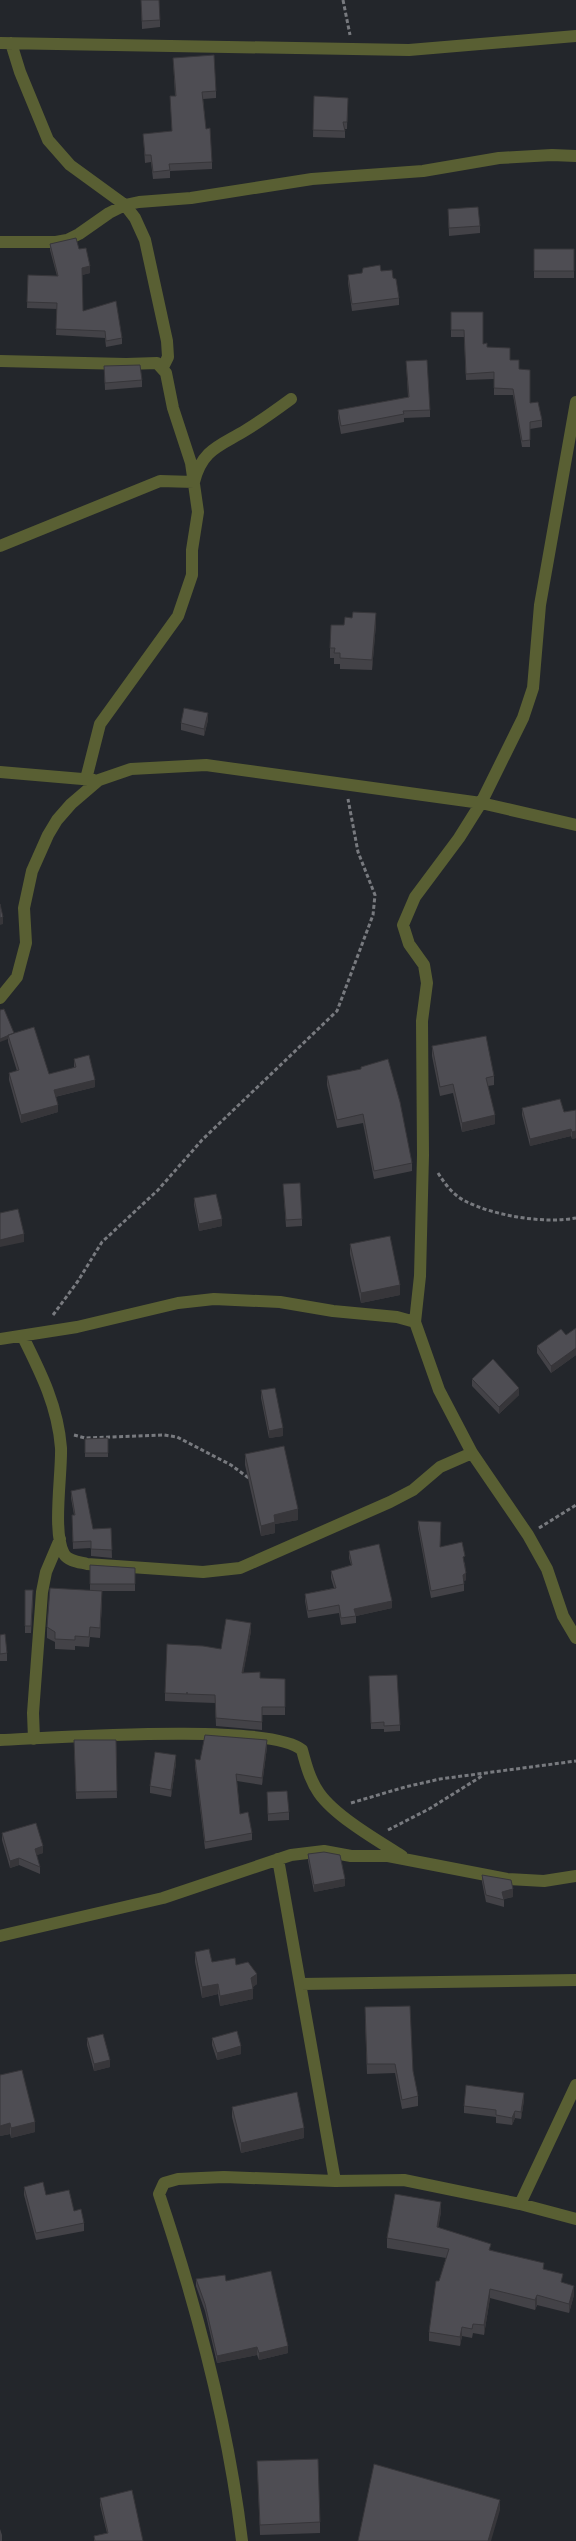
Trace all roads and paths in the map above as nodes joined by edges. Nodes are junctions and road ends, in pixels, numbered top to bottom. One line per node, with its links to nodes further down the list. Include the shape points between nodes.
1 (343, 0): 4 (path)
2 (576, 36): 4 (street, via 409,50)
3 (6, 43): 4 (street); 6 (street, via 48,140 70,165)
4 (352, 48)
5 (576, 156): 6 (street, via 499,158 423,171 312,179)
6 (125, 205): 7 (street, via 67,240); 9 (street, via 145,240 167,341 168,357)
7 (0, 242)
8 (0, 361): 9 (street, via 157,362)
9 (163, 367): 12 (street)
10 (291, 399): 12 (street, via 246,430 215,446 197,469)
11 (576, 402): 18 (street, via 540,605 534,688 523,718)
12 (194, 482): 13 (street, via 160,481); 15 (street, via 198,512 192,575 178,616 100,724)
13 (0, 546)
14 (0, 772): 15 (street)
15 (86, 779): 16 (street)
16 (99, 780): 17 (street, via 131,768 206,765); 20 (street, via 57,820 32,871 24,908 26,943 17,978)
17 (345, 784): 18 (street); 24 (path, via 358,852 375,894 373,915 337,1011 202,1140 158,1190 102,1242)
18 (481, 803): 19 (street); 21 (street, via 415,897 403,925 409,944 424,965 427,982 422,1021)
19 (576, 825)
20 (0, 998)
21 (424, 1155): 22 (path, via 449,1189 464,1201 537,1220); 23 (street, via 420,1276)
22 (576, 1218)
23 (414, 1322): 24 (street, via 280,1302 214,1299 168,1304); 28 (street, via 439,1390)
24 (39, 1334): 25 (street)
25 (23, 1337): 26 (street); 27 (street, via 48,1389)
26 (0, 1339)
27 (58, 1426): 29 (path, via 85,1438 164,1434 177,1437 237,1469); 32 (street, via 61,1450)
28 (472, 1454): 31 (street); 32 (street, via 440,1467 413,1490 390,1502 240,1568 203,1572 87,1564 67,1558)
29 (253, 1482)
30 (576, 1505): 31 (path)
31 (528, 1535): 33 (street, via 547,1569 563,1616)
32 (60, 1539): 34 (street, via 46,1572 42,1592)
33 (576, 1638)
34 (34, 1738): 35 (street); 38 (street, via 202,1733 288,1741 302,1750 311,1779 320,1795)
35 (0, 1740)
36 (576, 1761): 37 (path)
37 (483, 1775): 38 (path, via 440,1779); 39 (path, via 429,1810 402,1821)
38 (334, 1808): 39 (street)
39 (375, 1838): 41 (street)
40 (278, 1859): 41 (street, via 324,1851); 43 (street, via 163,1898); 45 (street)
41 (408, 1860): 42 (street, via 507,1879 544,1881)
42 (576, 1876)
43 (0, 1936)
44 (576, 1980): 45 (street)
45 (300, 1984): 47 (street)
46 (576, 2086): 48 (street)
47 (335, 2181): 48 (street, via 404,2180); 50 (street, via 224,2177 178,2179 164,2183 158,2194 214,2379 236,2487)
48 (520, 2204): 49 (street)
49 (576, 2219)
50 (242, 2541)

